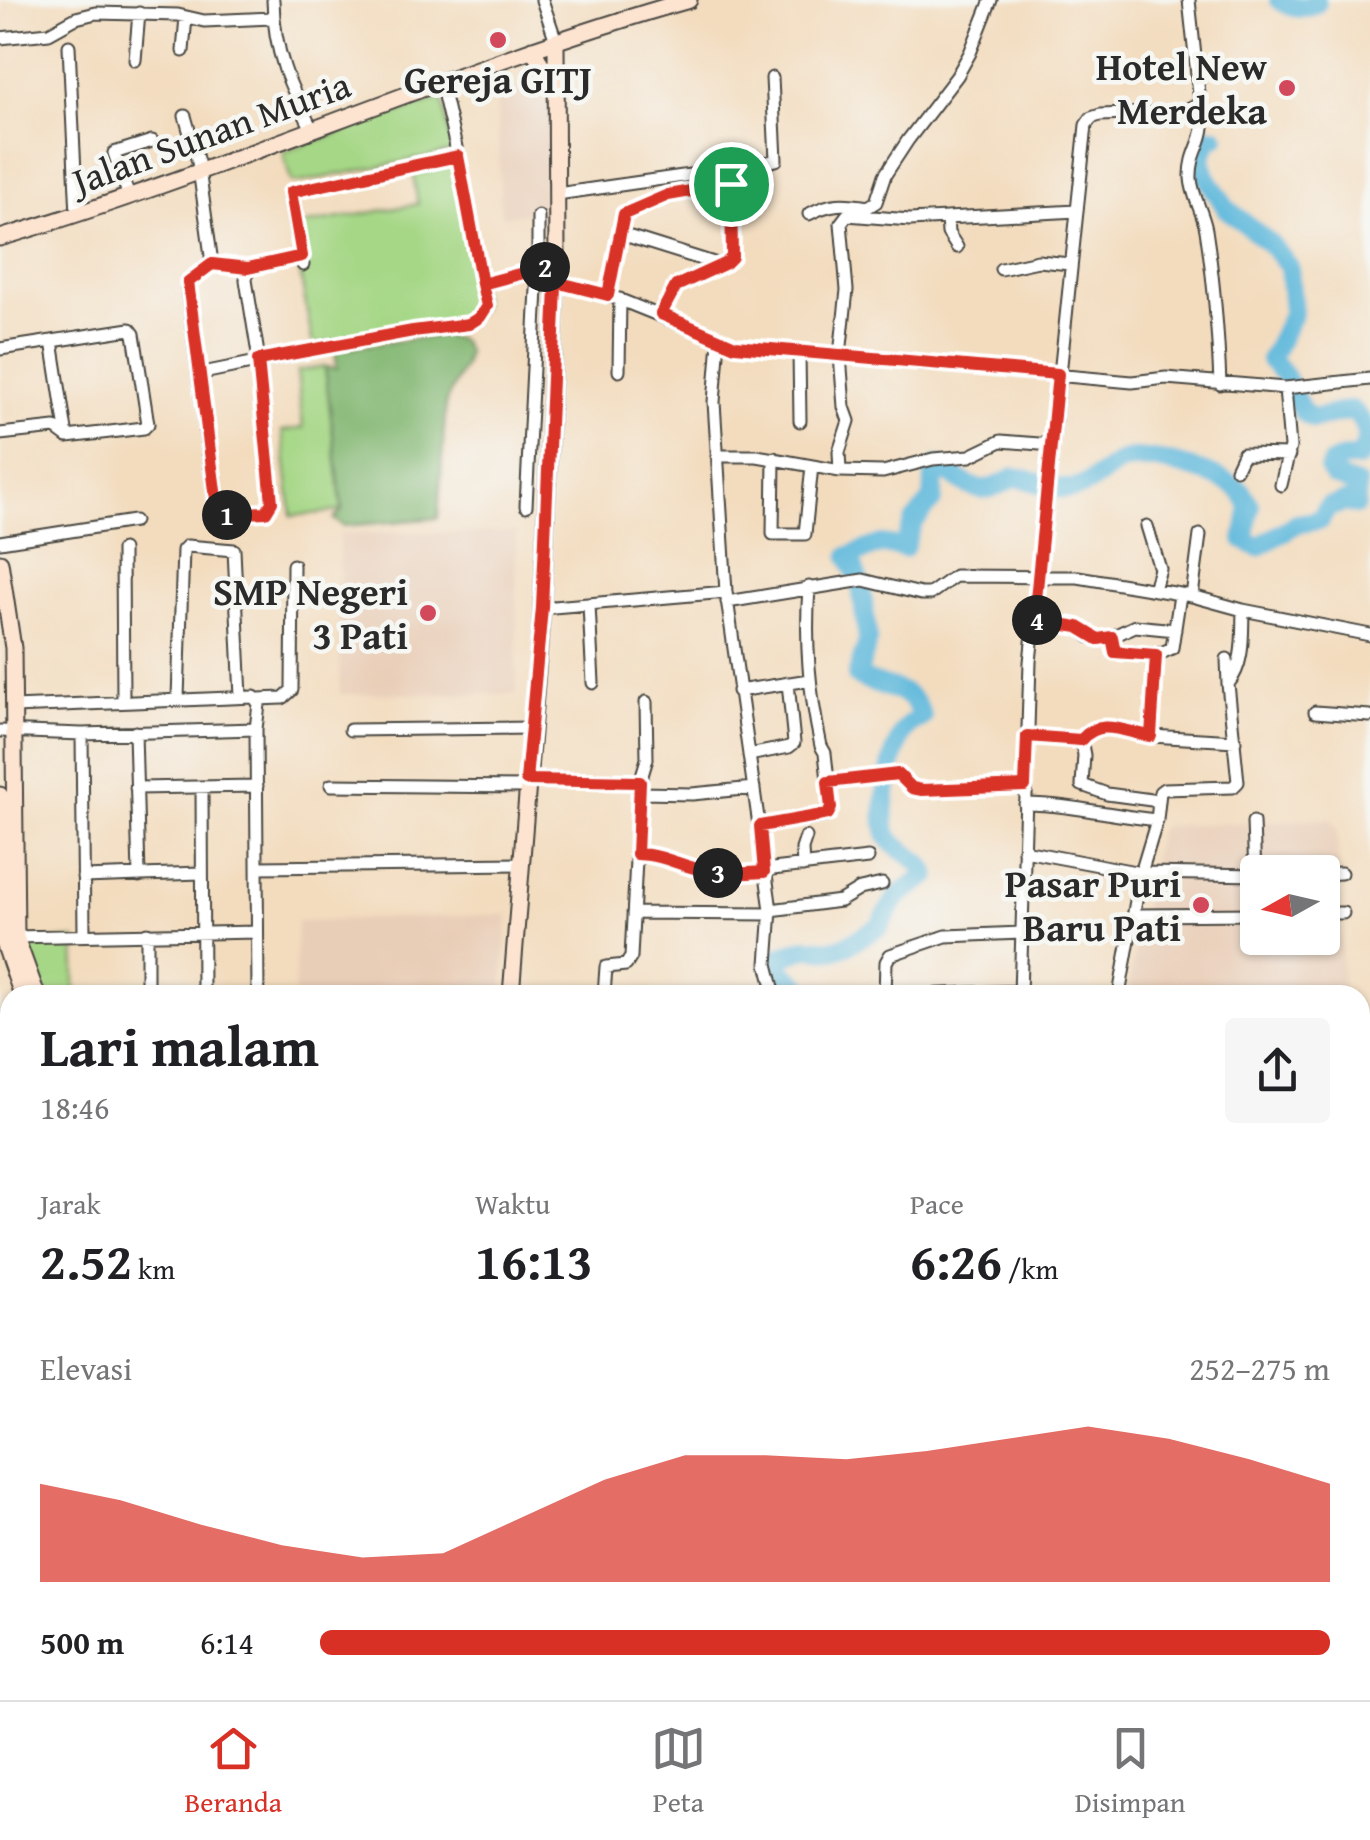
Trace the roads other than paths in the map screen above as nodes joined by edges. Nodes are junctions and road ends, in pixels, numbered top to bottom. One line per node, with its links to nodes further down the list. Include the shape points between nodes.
1 (273, 0): 8 (street)
2 (542, 0): 10 (street)
3 (689, 0): 10 (main road, Jalan Sunan Muria)
4 (991, 0): 29 (street, via 958,76 885,175 876,202 826,204)
5 (1189, 0): 18 (street)
6 (139, 13): 7 (street); 9 (street, via 86,14 49,34); 14 (street)
7 (186, 17): 8 (street); 13 (street)
8 (274, 18): 20 (street, via 284,76)
9 (0, 38)
10 (556, 42): 12 (main road, Jalan Sunan Muria); 17 (main road)
11 (69, 46): 30 (street)
12 (532, 49): 16 (main road, Jalan Sunan Muria); 17 (main road)
13 (183, 51)
14 (134, 60)
15 (772, 78): 25 (street, via 778,157 754,165 745,182)
16 (441, 83): 20 (main road, Jalan Sunan Muria); 22 (street)
17 (558, 91): 26 (main road)
18 (1200, 103): 28 (street, via 1182,112 1090,118); 57 (street, via 1205,132 1191,180 1208,241)
19 (185, 116): 23 (street)
20 (314, 131): 23 (main road, Jalan Sunan Muria)
21 (152, 141): 27 (street, via 114,154)
22 (458, 156): 40 (street, via 291,192 302,261); 44 (street)
23 (199, 172): 27 (main road, Jalan Sunan Muria); 36 (street)
24 (690, 175): 26 (street)
25 (731, 184): 33 (street, via 632,208 622,217); 39 (street, via 732,257)
26 (557, 194): 37 (main road)
27 (128, 197): 30 (main road, Jalan Sunan Muria)
28 (1077, 211): 32 (street); 38 (street)
29 (809, 214)
30 (78, 215): 34 (main road, Jalan Sunan Muria)
31 (538, 216): 41 (street)
32 (947, 218): 35 (street); 51 (street, via 842,218 847,290)
33 (621, 234): 39 (street); 45 (street)
34 (0, 238)
35 (957, 248)
36 (212, 264): 40 (street); 54 (street, via 186,288)
37 (557, 264): 41 (street); 43 (main road)
38 (1071, 264): 42 (street); 55 (street)
39 (720, 265): 46 (street, via 676,286)
40 (248, 268): 52 (street)
41 (538, 269): 44 (street); 70 (street)
42 (1001, 269)
43 (556, 282): 45 (street); 84 (main road)
44 (482, 284): 52 (street, via 487,306 469,324)
45 (614, 297): 46 (street); 53 (street)
46 (661, 314): 48 (street)
47 (52, 341): 49 (street); 61 (street); 61 (street, via 127,328 134,334 148,424)
48 (719, 341): 50 (street); 64 (street)
49 (0, 350)
50 (800, 352): 51 (street); 59 (street)
51 (840, 355): 55 (street); 68 (street, via 849,421)
52 (258, 360): 54 (street); 54 (street, via 272,502 266,512 218,514)
53 (619, 372)
54 (198, 374)
55 (1058, 374): 57 (street); 62 (street)
56 (1370, 379): 58 (street)
57 (1220, 384): 58 (street)
58 (1285, 388): 63 (street)
59 (800, 421)
60 (0, 434): 61 (street, via 54,428)
61 (67, 437)
62 (1052, 445): 68 (street, via 1001,441 970,456 882,472); 78 (street)
63 (1288, 455): 67 (street, via 1243,454); 69 (street)
64 (717, 456): 65 (street); 81 (street)
65 (774, 458): 66 (street); 66 (street, via 772,534 805,534)
66 (812, 466): 68 (street)
67 (1236, 469)
68 (840, 471)
69 (1281, 485)
70 (526, 506)
71 (134, 520): 74 (street)
72 (1147, 526): 80 (street, via 1160,568)
73 (1200, 535): 82 (street)
74 (0, 542)
75 (122, 550): 101 (street)
76 (0, 562): 90 (main road)
77 (293, 566): 100 (street, via 292,690 283,698)
78 (1040, 576): 79 (street, via 955,576 930,594 859,580); 80 (street); 86 (street)
79 (809, 587): 81 (street); 93 (street)
80 (1154, 589): 82 (street)
81 (727, 596): 83 (street); 97 (street)
82 (1186, 596): 85 (street); 87 (street)
83 (588, 605): 84 (street); 94 (street)
84 (542, 608): 108 (main road)
85 (1243, 610): 88 (street); 96 (street, via 1242,649)
86 (1034, 620): 89 (street); 114 (street)
87 (1175, 630): 89 (street, via 1140,625); 91 (street, via 1172,648)
88 (1370, 635)
89 (1112, 637): 91 (street, via 1115,652)
90 (6, 649): 103 (main road)
91 (1156, 655): 115 (street)
92 (1227, 660): 96 (street)
93 (809, 680): 95 (street); 106 (street)
94 (592, 683)
95 (788, 683): 97 (street); 110 (street)
96 (1228, 684): 117 (street)
97 (738, 691): 118 (street)
98 (241, 697): 99 (street); 99 (street, via 234,550 187,546); 100 (street)
99 (178, 698): 101 (street)
100 (258, 698): 107 (street)
101 (124, 701): 103 (street)
102 (646, 702): 124 (street)
103 (14, 707): 111 (main road)
104 (1315, 712): 105 (street)
105 (1370, 716)
106 (817, 727): 110 (street); 119 (street)
107 (256, 728): 112 (street); 122 (street)
108 (531, 728): 109 (street); 120 (main road)
109 (350, 730)
110 (794, 731): 118 (street, via 792,746)
111 (7, 732): 113 (street); 133 (main road)
112 (135, 732): 113 (street); 125 (street)
113 (82, 734): 148 (street)
114 (1027, 736): 116 (street); 123 (street)
115 (1151, 736): 116 (street, via 1111,726 1089,730); 117 (street)
116 (1081, 740): 129 (street, via 1082,785)
117 (1235, 741): 129 (street, via 1236,786 1164,789)
118 (749, 754): 127 (street)
119 (828, 782): 123 (street, via 899,775 922,790); 134 (street, via 826,816)
120 (526, 783): 121 (street); 124 (street); 140 (main road)
121 (331, 784)
122 (257, 786): 126 (street); 142 (street)
123 (1025, 786): 130 (street)
124 (640, 787): 127 (street, via 692,794); 137 (street)
125 (136, 788): 126 (street); 147 (street)
126 (202, 788): 144 (street)
127 (754, 788): 134 (street)
128 (0, 795): 133 (main road)
129 (1159, 801): 131 (street)
130 (1024, 804): 131 (street); 136 (street)
131 (1157, 820): 145 (street)
132 (1253, 822): 138 (street)
133 (7, 825): 161 (main road)
134 (760, 826): 143 (street)
135 (806, 837): 141 (street)
136 (1024, 851): 145 (street); 159 (street)
137 (637, 854): 143 (street, via 659,854 714,872); 153 (street)
138 (1255, 855)
139 (868, 858): 141 (street)
140 (520, 864): 142 (street); 167 (main road)
141 (803, 866): 143 (street)
142 (258, 868): 158 (street)
143 (764, 871): 150 (street)
144 (200, 873): 147 (street); 156 (street)
145 (1143, 873): 146 (street); 172 (street)
146 (1240, 874)
147 (139, 876): 148 (street)
148 (84, 877): 160 (street)
149 (882, 884): 150 (street, via 840,901)
150 (771, 912): 153 (street); 169 (street, via 767,964)
151 (1340, 912): 152 (street)
152 (1343, 912)
153 (633, 913): 168 (street, via 631,957 626,965 606,967)
154 (1240, 914): 155 (street)
155 (1138, 915)
156 (203, 931): 157 (street); 158 (street); 165 (street)
157 (147, 932): 160 (street); 164 (street)
158 (257, 932): 166 (street)
159 (1022, 932): 170 (street, via 946,936 890,955); 171 (street)
160 (84, 934): 161 (street)
161 (6, 937): 162 (main road); 163 (main road)
162 (19, 985)
163 (32, 985)
164 (146, 985)
165 (203, 985)
166 (258, 985)
167 (512, 985)
168 (605, 985)
169 (772, 985)
170 (885, 985)
171 (1020, 985)
172 (1120, 985)

